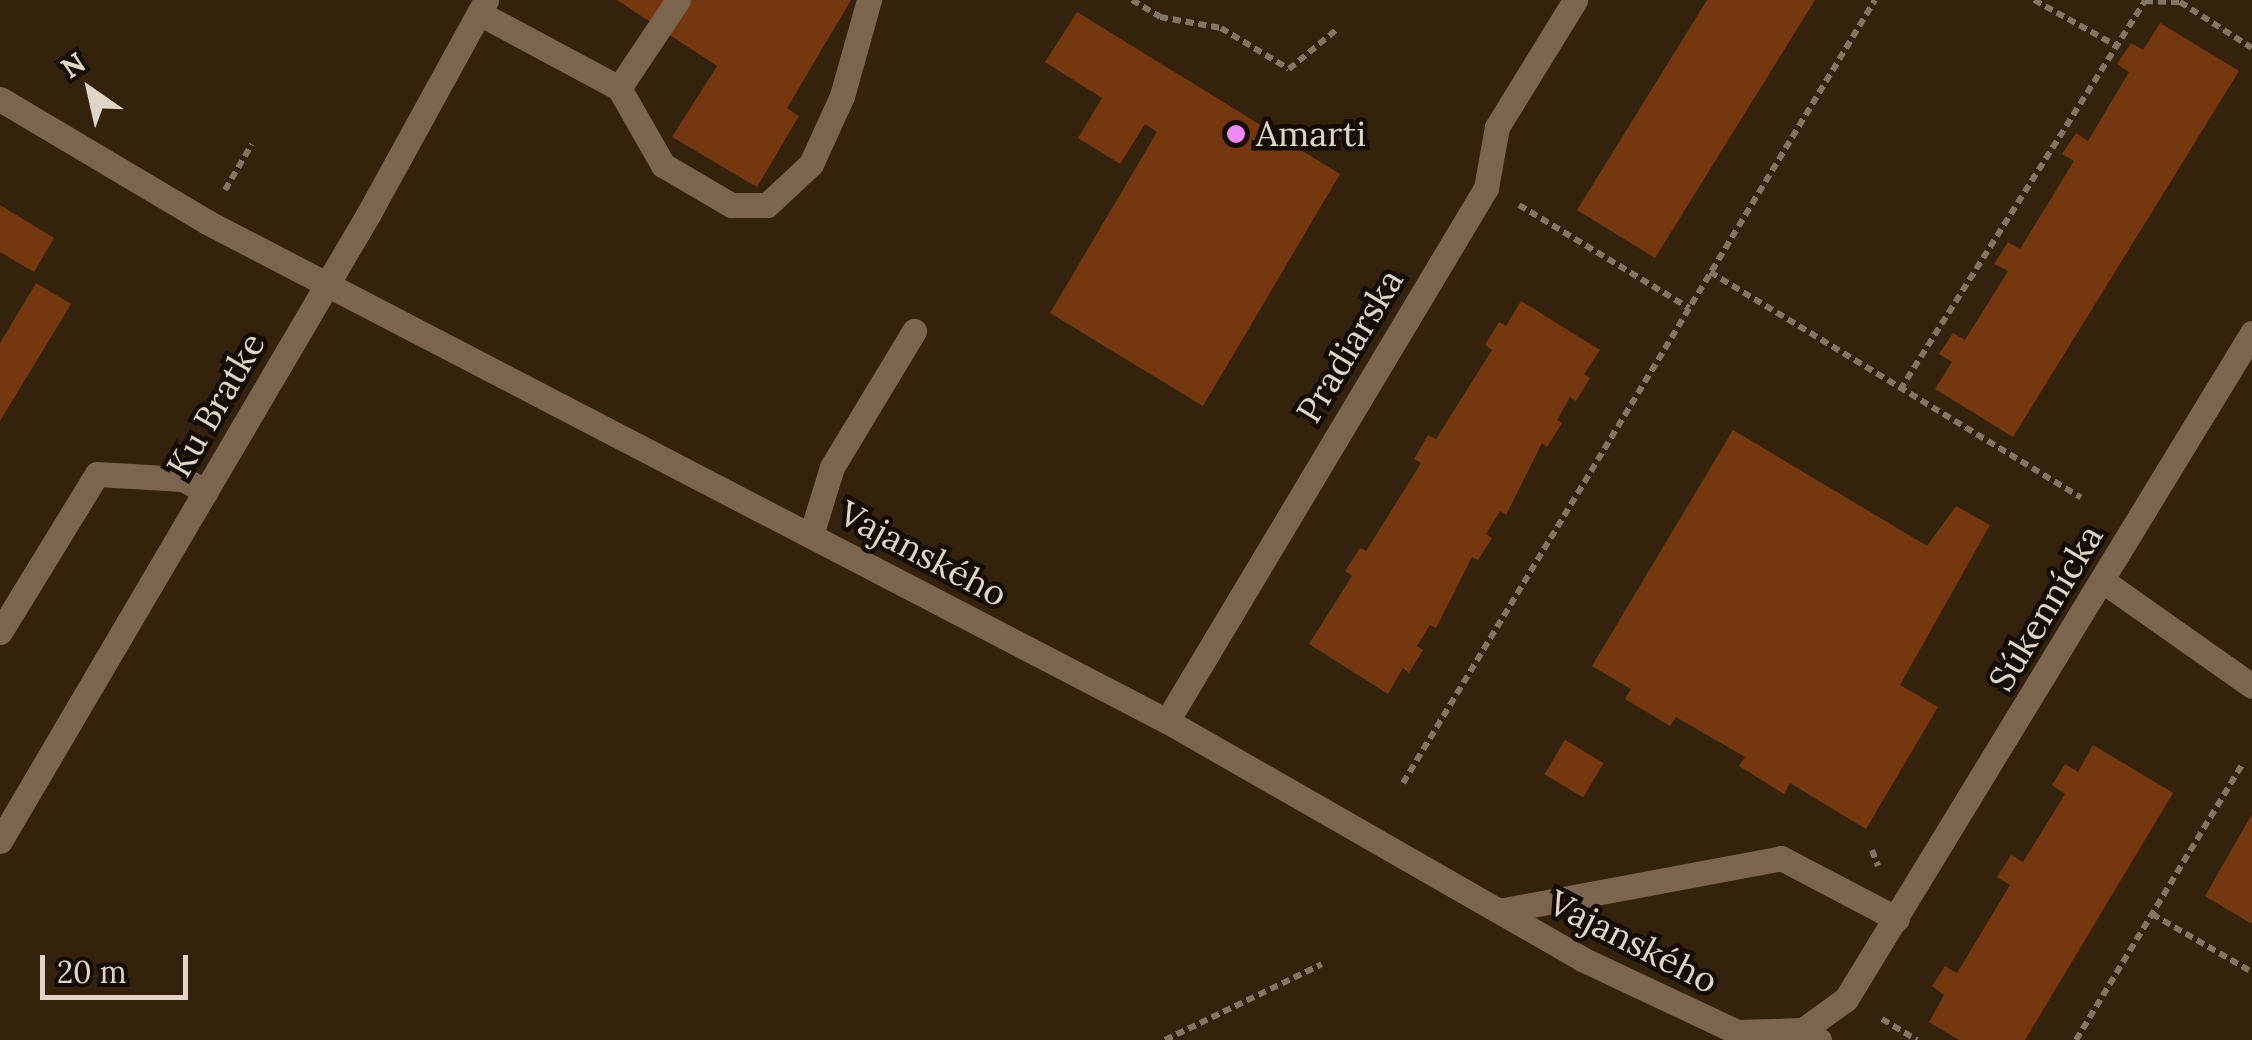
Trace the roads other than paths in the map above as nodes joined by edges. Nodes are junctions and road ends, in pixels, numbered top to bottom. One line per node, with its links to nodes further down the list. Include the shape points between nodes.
1 (678, 0): 5 (street)
2 (869, 0): 5 (street, via 842,96 811,164 767,206 731,205 663,165)
3 (1575, 0): 15 (street, Pradiarska, via 1497,127 1486,188)
4 (482, 6): 5 (street); 7 (street, Ku Bratke)
5 (619, 88)
6 (0, 99): 7 (street, Vajanského)
7 (328, 284): 10 (street, Ku Bratke); 11 (street, Vajanského)
8 (914, 332): 11 (street, via 832,467)
9 (2252, 333): 12 (street, Súkennícka)
10 (206, 492): 13 (street, via 183,479 97,474); 16 (street, Ku Bratke)
11 (811, 535): 15 (street, Vajanského)
12 (2103, 581): 14 (street); 18 (street, Súkennícka)
13 (0, 632)
14 (2252, 686)
15 (1167, 722): 17 (street, Vajanského)
16 (0, 842)
17 (1498, 911): 18 (street, via 1781,858); 19 (street, Vajanského, via 1700,1018 1738,1032)
18 (1897, 919): 19 (street, Súkennícka, via 1846,999)
19 (1811, 1035)

